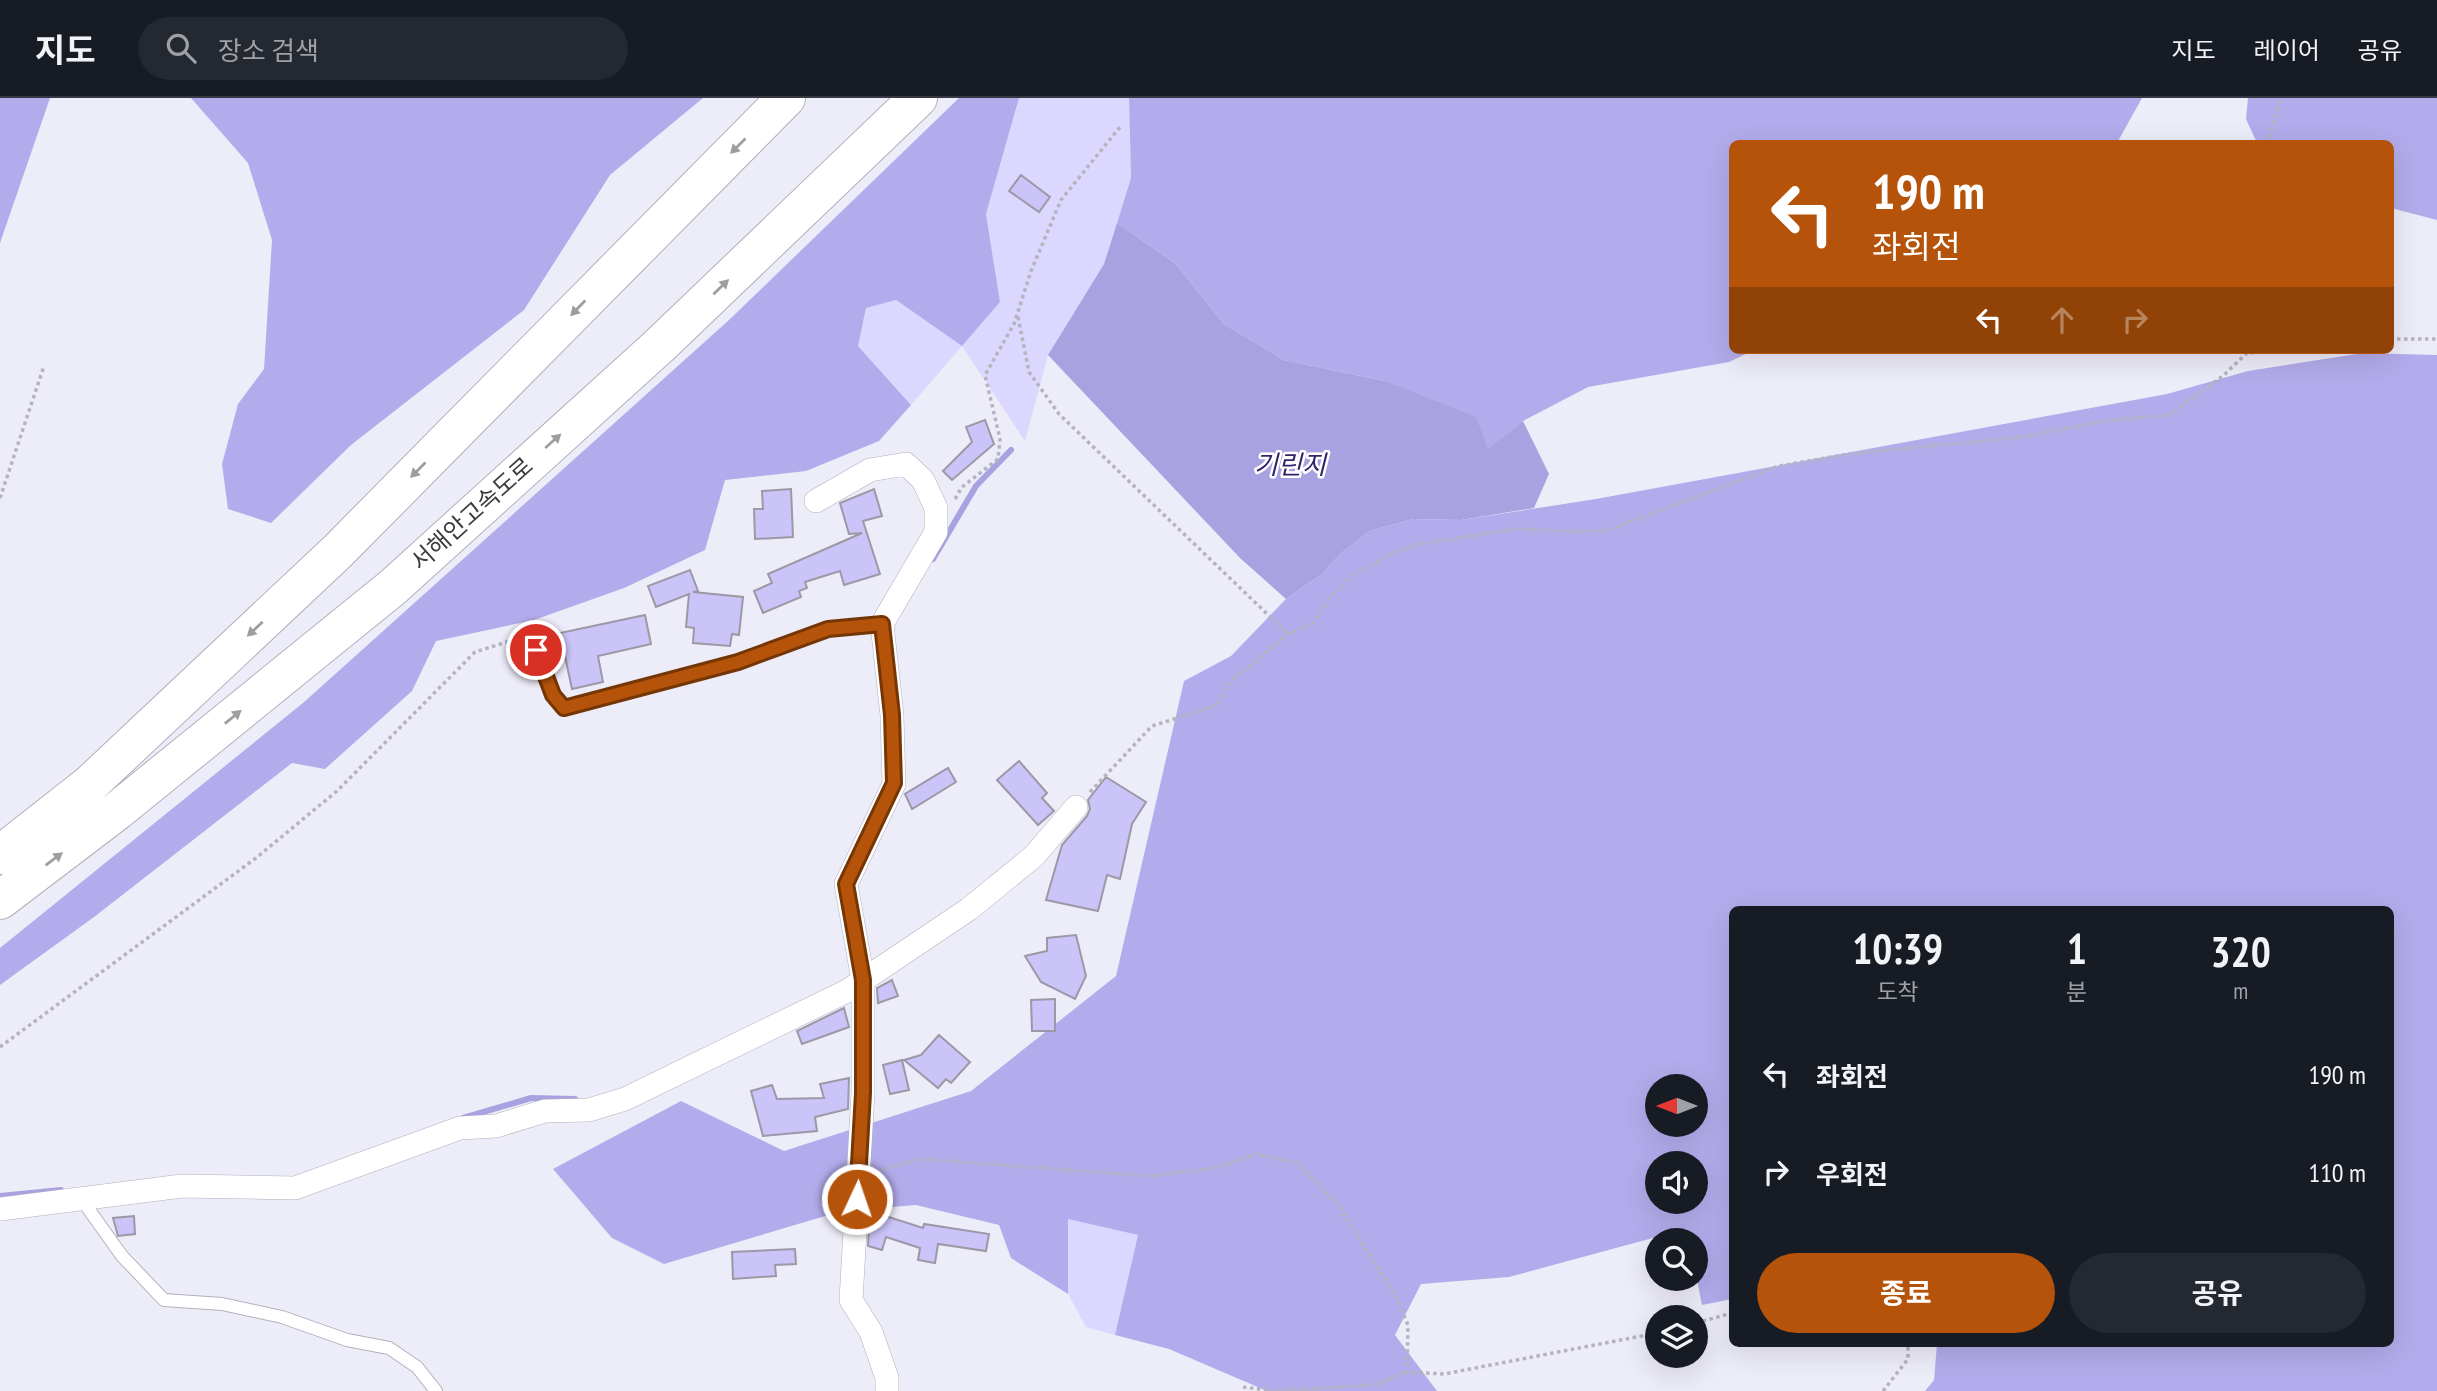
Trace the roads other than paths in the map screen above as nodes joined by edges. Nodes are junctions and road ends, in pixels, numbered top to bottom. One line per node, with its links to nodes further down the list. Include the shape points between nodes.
1 (786, 98): 7 (highway, one-way to 7, via 338,551 89,785)
2 (918, 98): 8 (highway, 서해안고속도로, one-way to 2, via 393,587 659,346)
3 (816, 501): 4 (street, via 870,470 906,464 923,480 936,508 936,532)
4 (882, 624): 5 (lane, via 828,629 738,662 564,708 553,695); 9 (street, via 894,783 846,884)
5 (536, 650)
6 (1076, 807): 9 (street, via 1034,856 969,909)
7 (0, 855)
8 (0, 900)
9 (863, 980): 10 (street, via 613,1103 589,1110 545,1111 496,1126 460,1128 295,1188 182,1186); 13 (street, via 863,1093 851,1300 871,1332)
10 (82, 1200): 11 (street); 12 (lane, via 122,1256 164,1300 222,1304 389,1348 417,1367)
11 (0, 1209)
12 (436, 1391)
13 (887, 1391)

